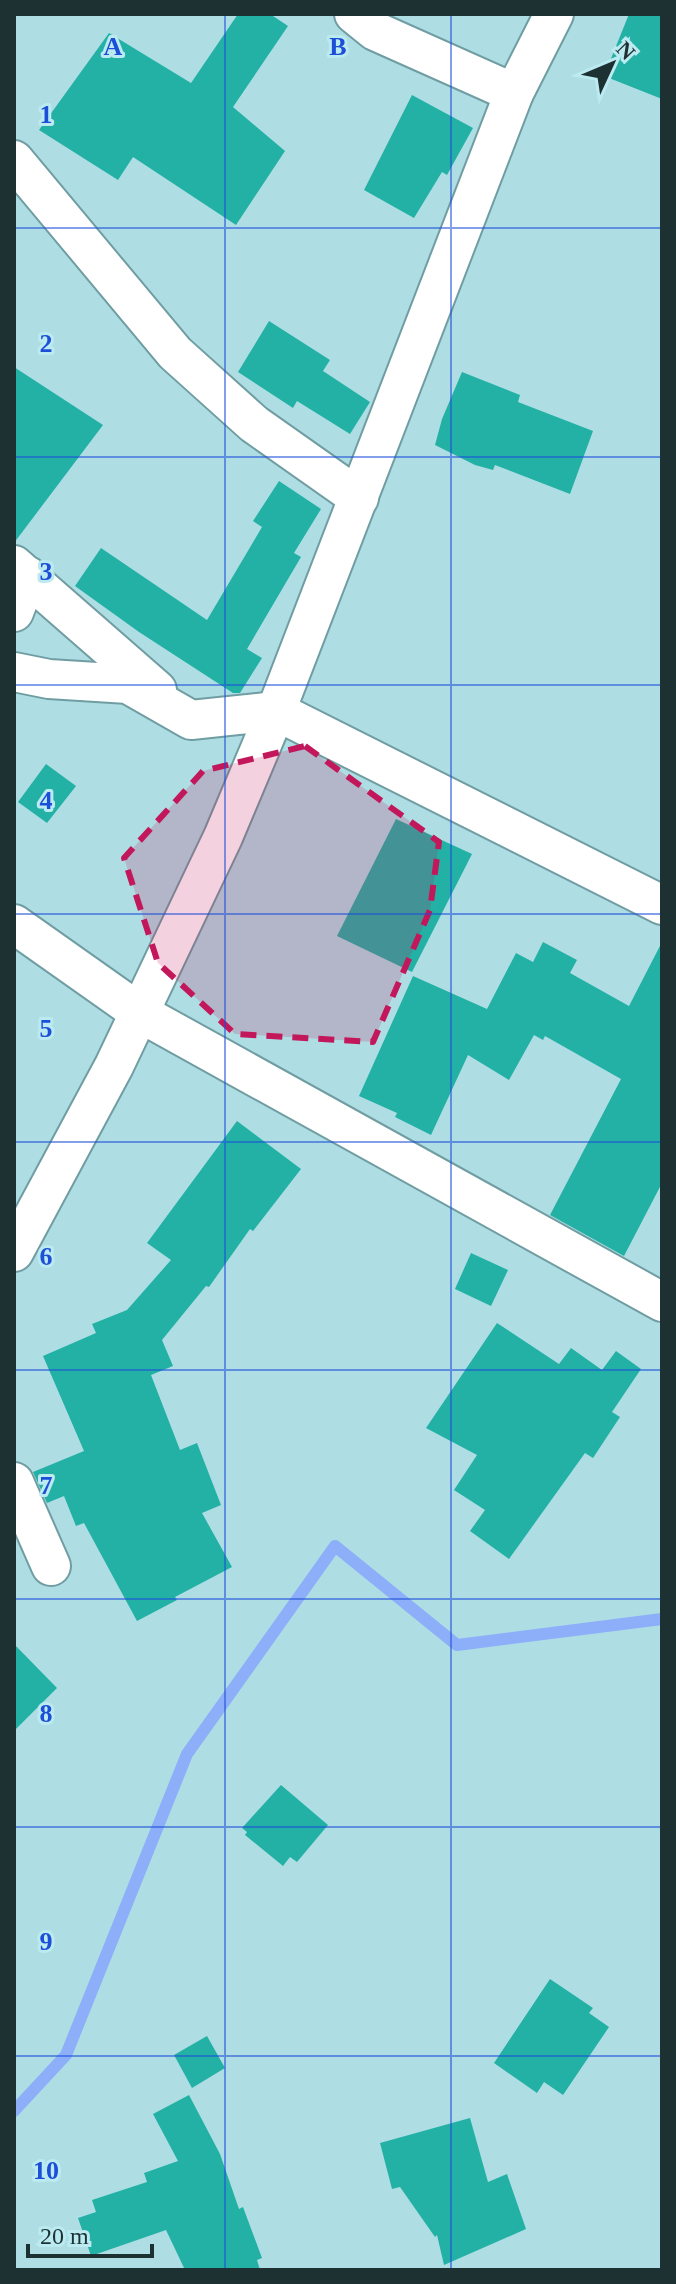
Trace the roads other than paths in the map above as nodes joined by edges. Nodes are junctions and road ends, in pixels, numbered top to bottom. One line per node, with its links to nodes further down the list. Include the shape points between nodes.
1 (354, 14): 3 (street, via 375,31)
2 (554, 14): 3 (street)
3 (514, 93): 5 (street)
4 (14, 160): 5 (street, via 175,353 254,424)
5 (359, 498): 9 (street)
6 (21, 571): 7 (street); 10 (street)
7 (14, 612)
8 (14, 672): 10 (street, via 128,684)
9 (276, 711): 10 (street); 11 (street); 13 (street)
10 (191, 720)
11 (662, 905)
12 (14, 924): 13 (street)
13 (140, 1013): 14 (street); 15 (street)
14 (14, 1252)
15 (662, 1302)
16 (14, 1482): 17 (street)
17 (51, 1566)

